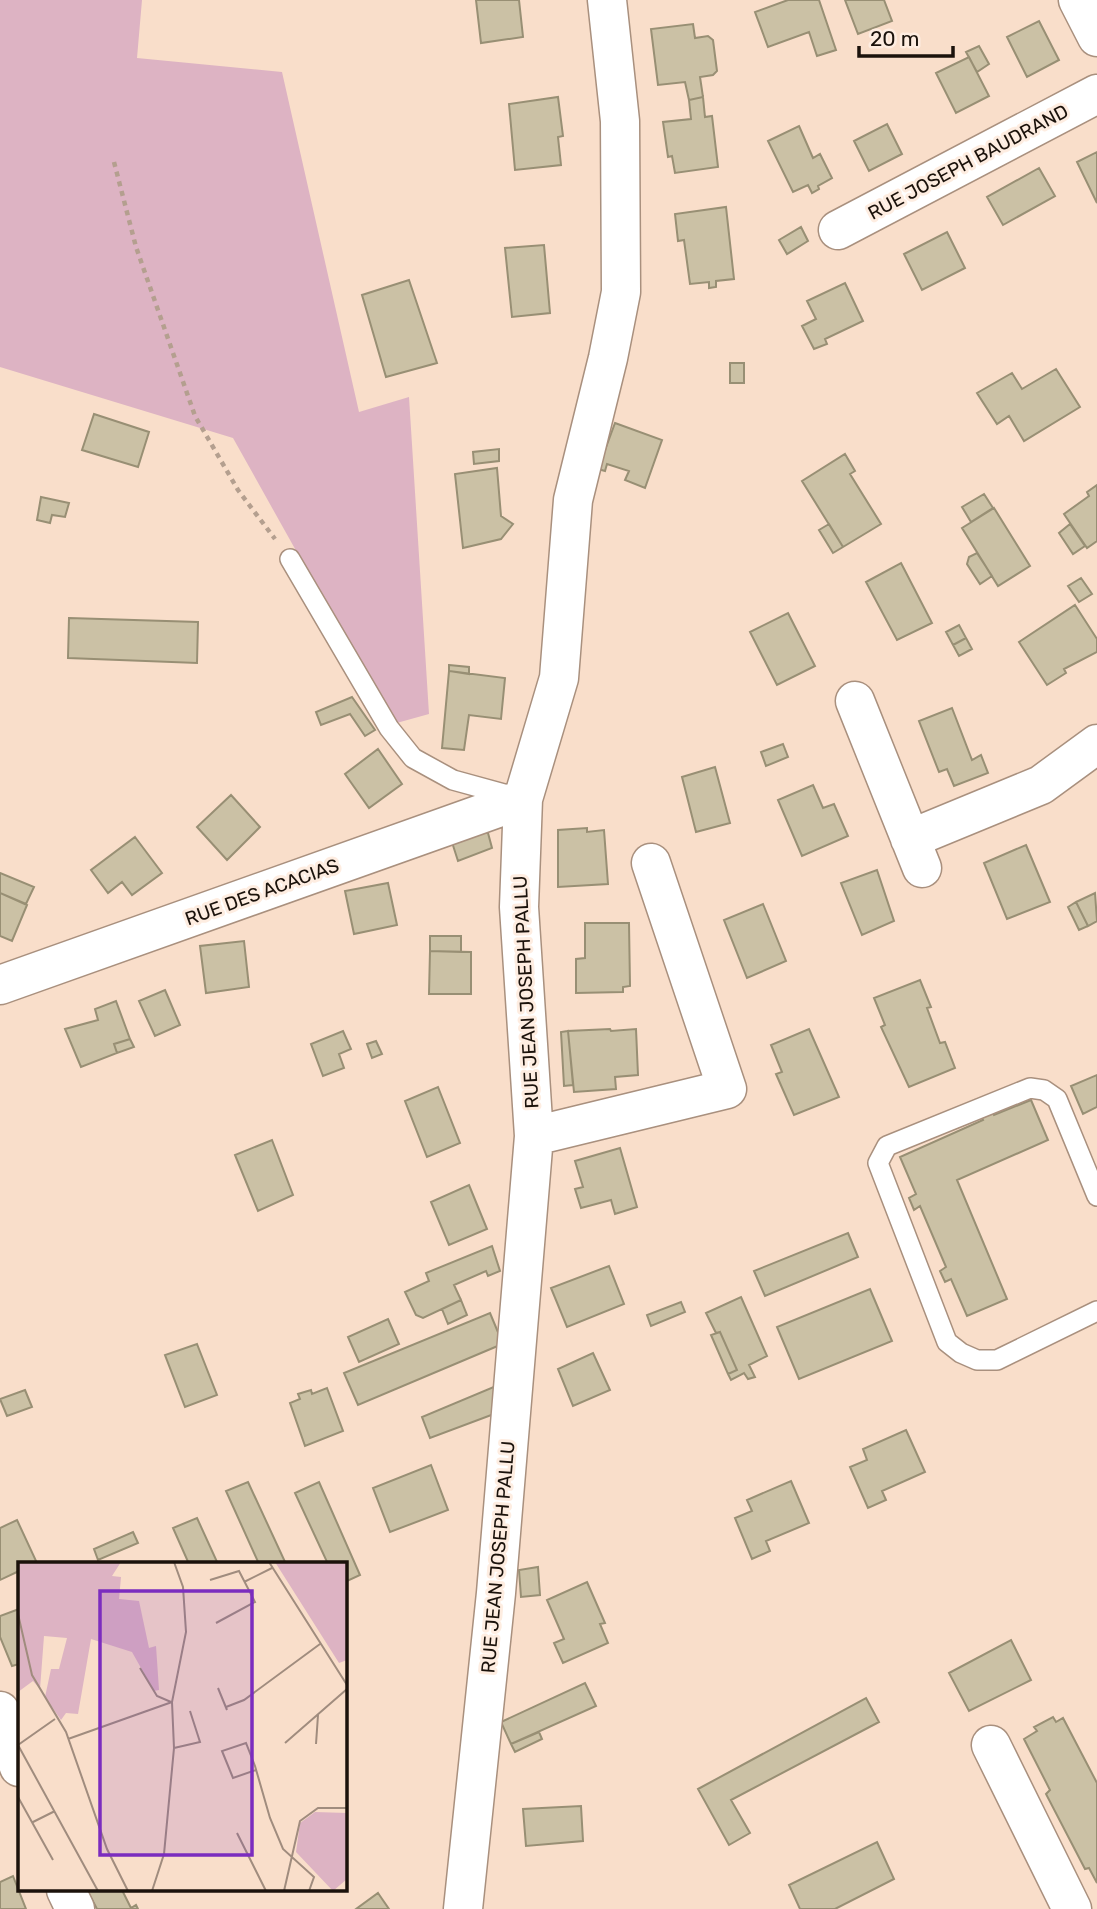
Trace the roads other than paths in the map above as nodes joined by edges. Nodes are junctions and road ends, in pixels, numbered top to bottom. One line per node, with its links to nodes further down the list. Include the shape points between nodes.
1 (607, 0): 9 (street, RUE JEAN JOSEPH PALLU, via 620,121 621,292 573,500 559,678)
2 (1078, 0): 3 (street)
3 (1097, 37)
4 (1097, 94): 5 (street, RUE JOSEPH BAUDRAND)
5 (838, 230)
6 (290, 559): 9 (lane, via 388,728 413,758 453,780)
7 (855, 701): 8 (street, via 916,854 1041,785)
8 (1097, 744)
9 (523, 799): 11 (street, RUE DES ACACIAS); 12 (street, RUE JEAN JOSEPH PALLU, via 519,906)
10 (651, 863): 12 (street, via 727,1089)
11 (0, 985)
12 (534, 1136): 20 (street, RUE JEAN JOSEPH PALLU, via 495,1606)
13 (1097, 1196): 14 (lane, via 1058,1099 1044,1090 1030,1088 887,1146 878,1163 947,1342 961,1353 977,1360 997,1360)
14 (1097, 1311)
15 (0, 1711): 17 (street)
16 (991, 1745): 21 (street)
17 (18, 1764)
18 (67, 1892): 19 (street)
19 (75, 1909)
20 (463, 1909)
21 (1072, 1909)

